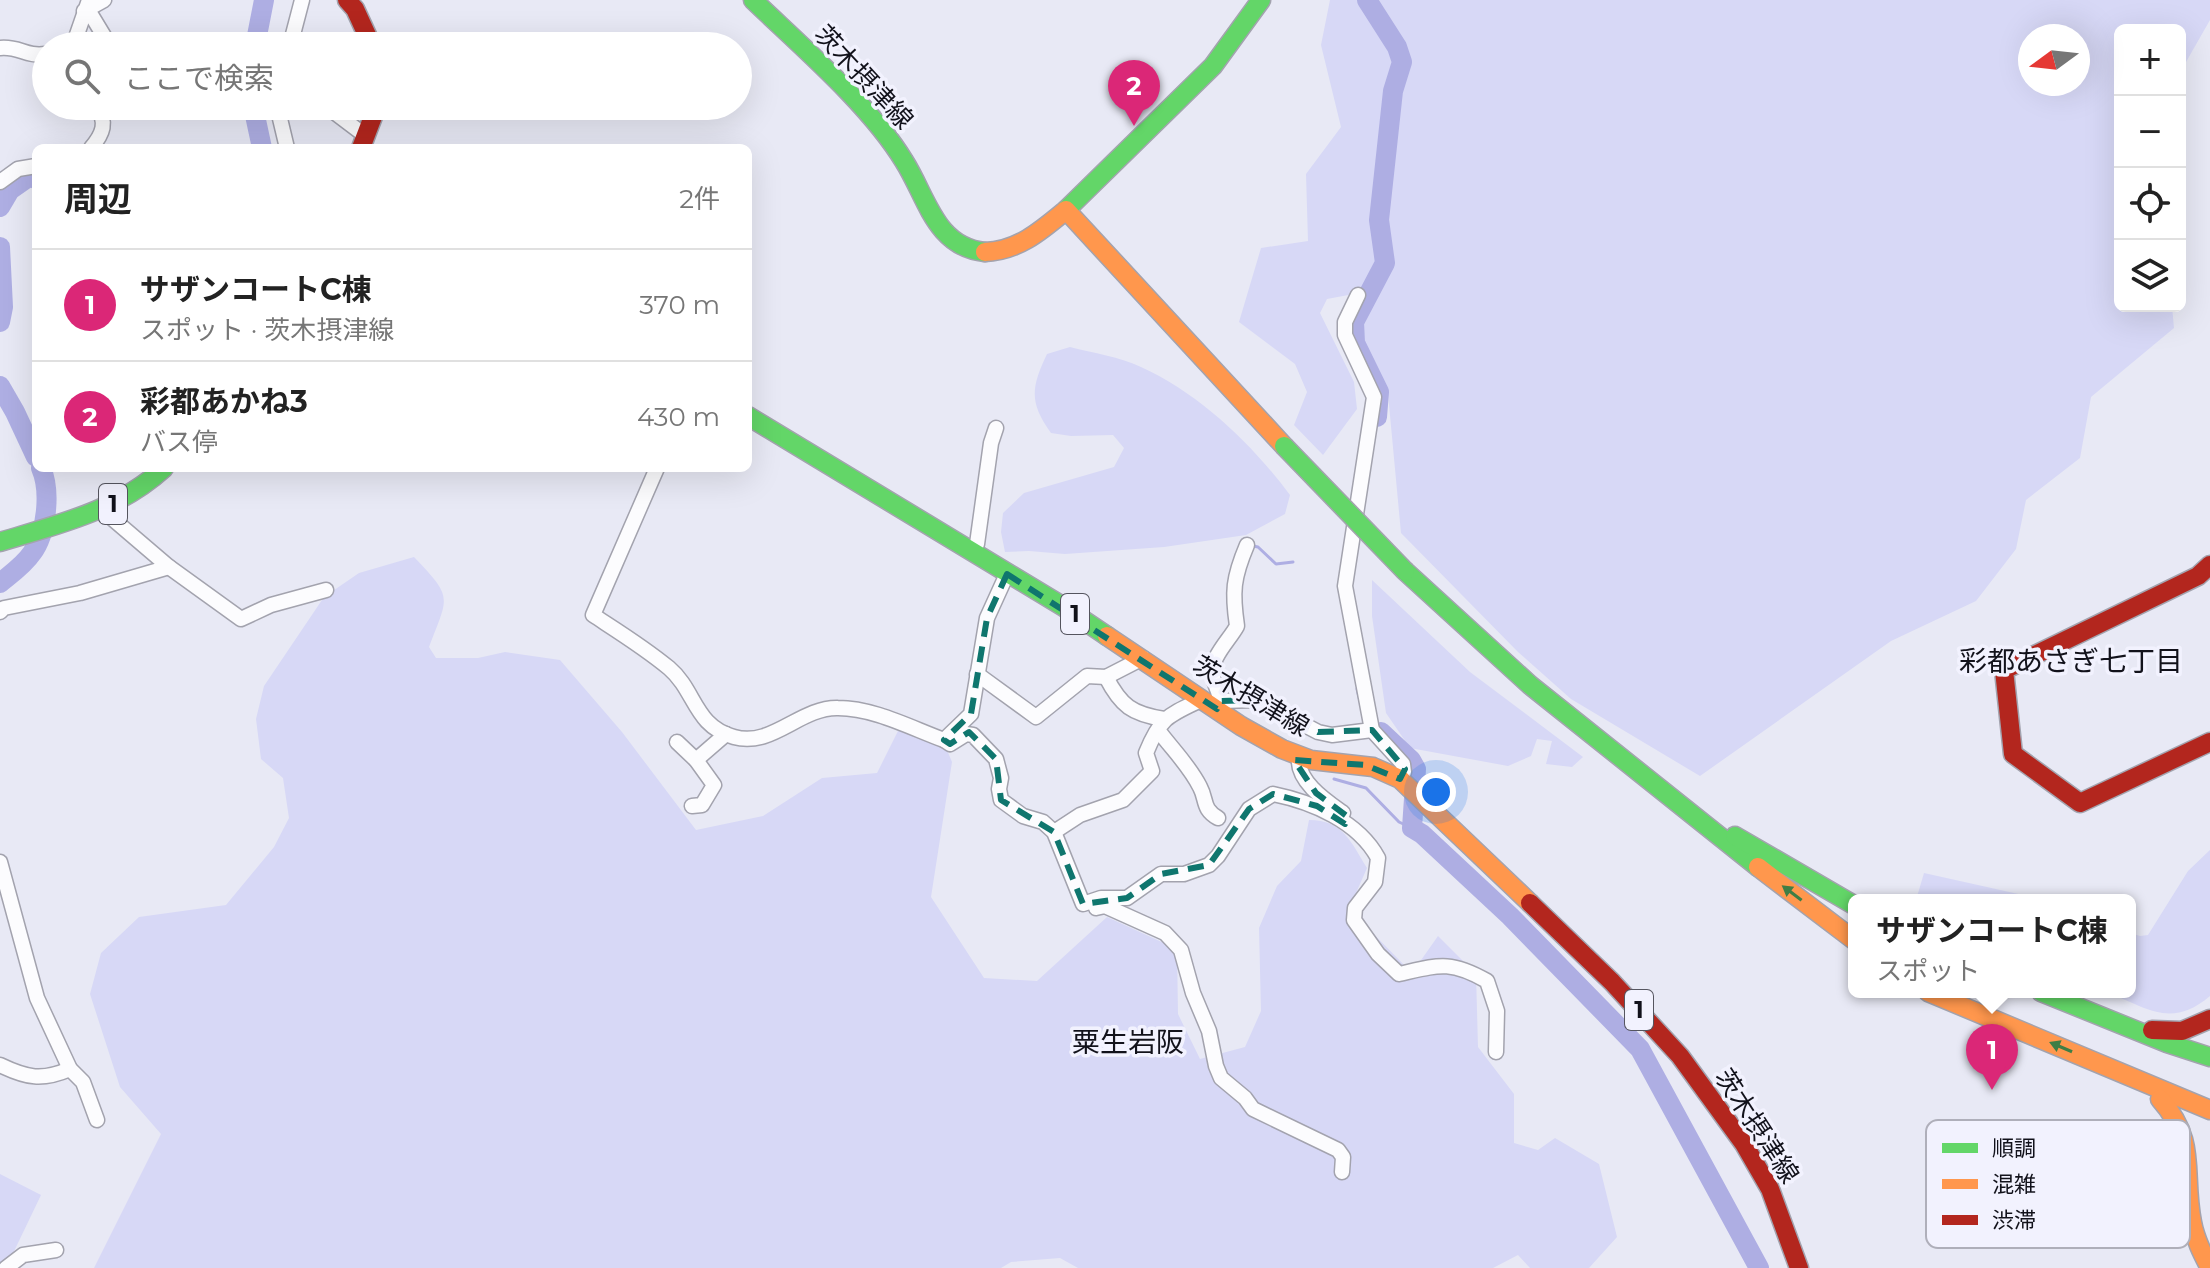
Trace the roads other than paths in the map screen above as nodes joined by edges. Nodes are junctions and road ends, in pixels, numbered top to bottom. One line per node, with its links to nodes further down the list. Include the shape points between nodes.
1 (104, 0): 6 (street)
2 (302, 0): 9 (street)
3 (347, 0): 10 (main road)
4 (753, 0): 22 (main road, 茨木摂津線, via 877,124 934,219 954,241 982,252 1012,248)
5 (1261, 0): 22 (main road, 茨木摂津線, via 1213,66)
6 (86, 6): 7 (street); 8 (street)
7 (78, 32)
8 (102, 32)
9 (294, 32)
10 (366, 32)
11 (0, 48): 12 (street, via 13,47)
12 (32, 56)
13 (104, 120): 18 (street)
14 (280, 120): 19 (street)
15 (341, 120): 17 (street)
16 (372, 120): 17 (main road)
17 (364, 142)
18 (95, 144)
19 (286, 144)
20 (32, 167): 21 (street)
21 (0, 182)
22 (1066, 210): 51 (main road, bridge, via 1405,571 1530,685)
23 (1358, 295): 42 (street, via 1345,322 1345,335 1374,397 1345,586)
24 (752, 418): 31 (main road, 茨木摂津線 / 1)
25 (996, 428): 31 (street)
26 (160, 472): 28 (main road, 1, via 138,492)
27 (655, 472): 43 (street, via 593,615 672,670 709,727)
28 (104, 508): 29 (main road, 1); 33 (street)
29 (0, 542)
30 (1247, 545): 40 (street, via 1236,576 1237,626 1213,666)
31 (972, 550): 34 (main road, 茨木摂津線 / 1)
32 (2210, 565): 46 (main road, via 2198,576 2004,670 2013,754 2080,803)
33 (169, 567): 35 (street, via 241,619); 36 (street)
34 (1007, 574): 37 (main road, 茨木摂津線 / 1); 38 (street, via 987,618)
35 (326, 590)
36 (0, 612)
37 (1143, 658): 39 (street); 40 (main road, 茨木摂津線 / 1)
38 (977, 674): 39 (street, via 1036,717 1087,676); 44 (street, via 971,714)
39 (1106, 677): 41 (street, via 1125,706)
40 (1218, 703): 41 (street, via 1175,711); 42 (street, via 1257,700 1336,735); 47 (main road, 茨木摂津線 / 1, via 1241,726)
41 (1161, 724): 52 (street, via 1201,787 1204,805); 54 (street, via 1146,753 1152,771 1123,800 1080,815)
42 (1372, 730): 49 (street, via 1403,764)
43 (726, 734): 44 (street, via 765,738 804,716 836,707 865,711); 48 (street)
44 (944, 740): 54 (street, via 950,744 973,735 996,759 1001,800)
45 (677, 742): 48 (street)
46 (2210, 742)
47 (1299, 757): 49 (main road, 茨木摂津線 / 1, via 1373,767); 53 (street, via 1316,793 1348,817)
48 (696, 760): 50 (street, via 714,785 702,805)
49 (1410, 788): 78 (main road, 茨木摂津線 / 1, via 1612,982 1680,1056 1770,1189)
50 (692, 806)
51 (1696, 815): 56 (main road); 58 (main road, one-way to 51)
52 (1218, 818)
53 (1345, 824): 57 (street, via 1317,806 1273,794 1249,809 1209,865 1184,874 1161,874 1127,898); 63 (street, via 1378,858 1375,882 1355,908 1354,920 1399,974 1434,966 1462,967 1487,981 1497,1011)
54 (1054, 832): 57 (street)
55 (0, 862): 67 (street, via 37,998)
56 (1848, 902)
57 (1083, 904): 73 (street, via 1105,906 1165,933 1181,950 1221,1078 1253,1109 1338,1150)
58 (1848, 935)
59 (1942, 998): 66 (main road, one-way to 59)
60 (2056, 998): 64 (main road)
61 (2070, 998): 62 (main road, via 2153,1030 2182,1031)
62 (2210, 1019)
63 (1496, 1052)
64 (2210, 1057)
65 (0, 1066): 67 (street, via 23,1076 50,1077); 68 (street)
66 (2105, 1066): 69 (main road); 71 (main road, via 2171,1105)
67 (70, 1069): 70 (street, via 83,1082)
68 (17, 1087)
69 (2210, 1110)
70 (97, 1120)
71 (2186, 1120)
72 (2190, 1126): 79 (main road, via 2198,1160 2194,1228)
73 (1342, 1172)
74 (2207, 1197): 75 (main road)
75 (2210, 1245)
76 (56, 1250): 77 (street, via 23,1255)
77 (6, 1268)
78 (1799, 1268)
79 (2210, 1268)

